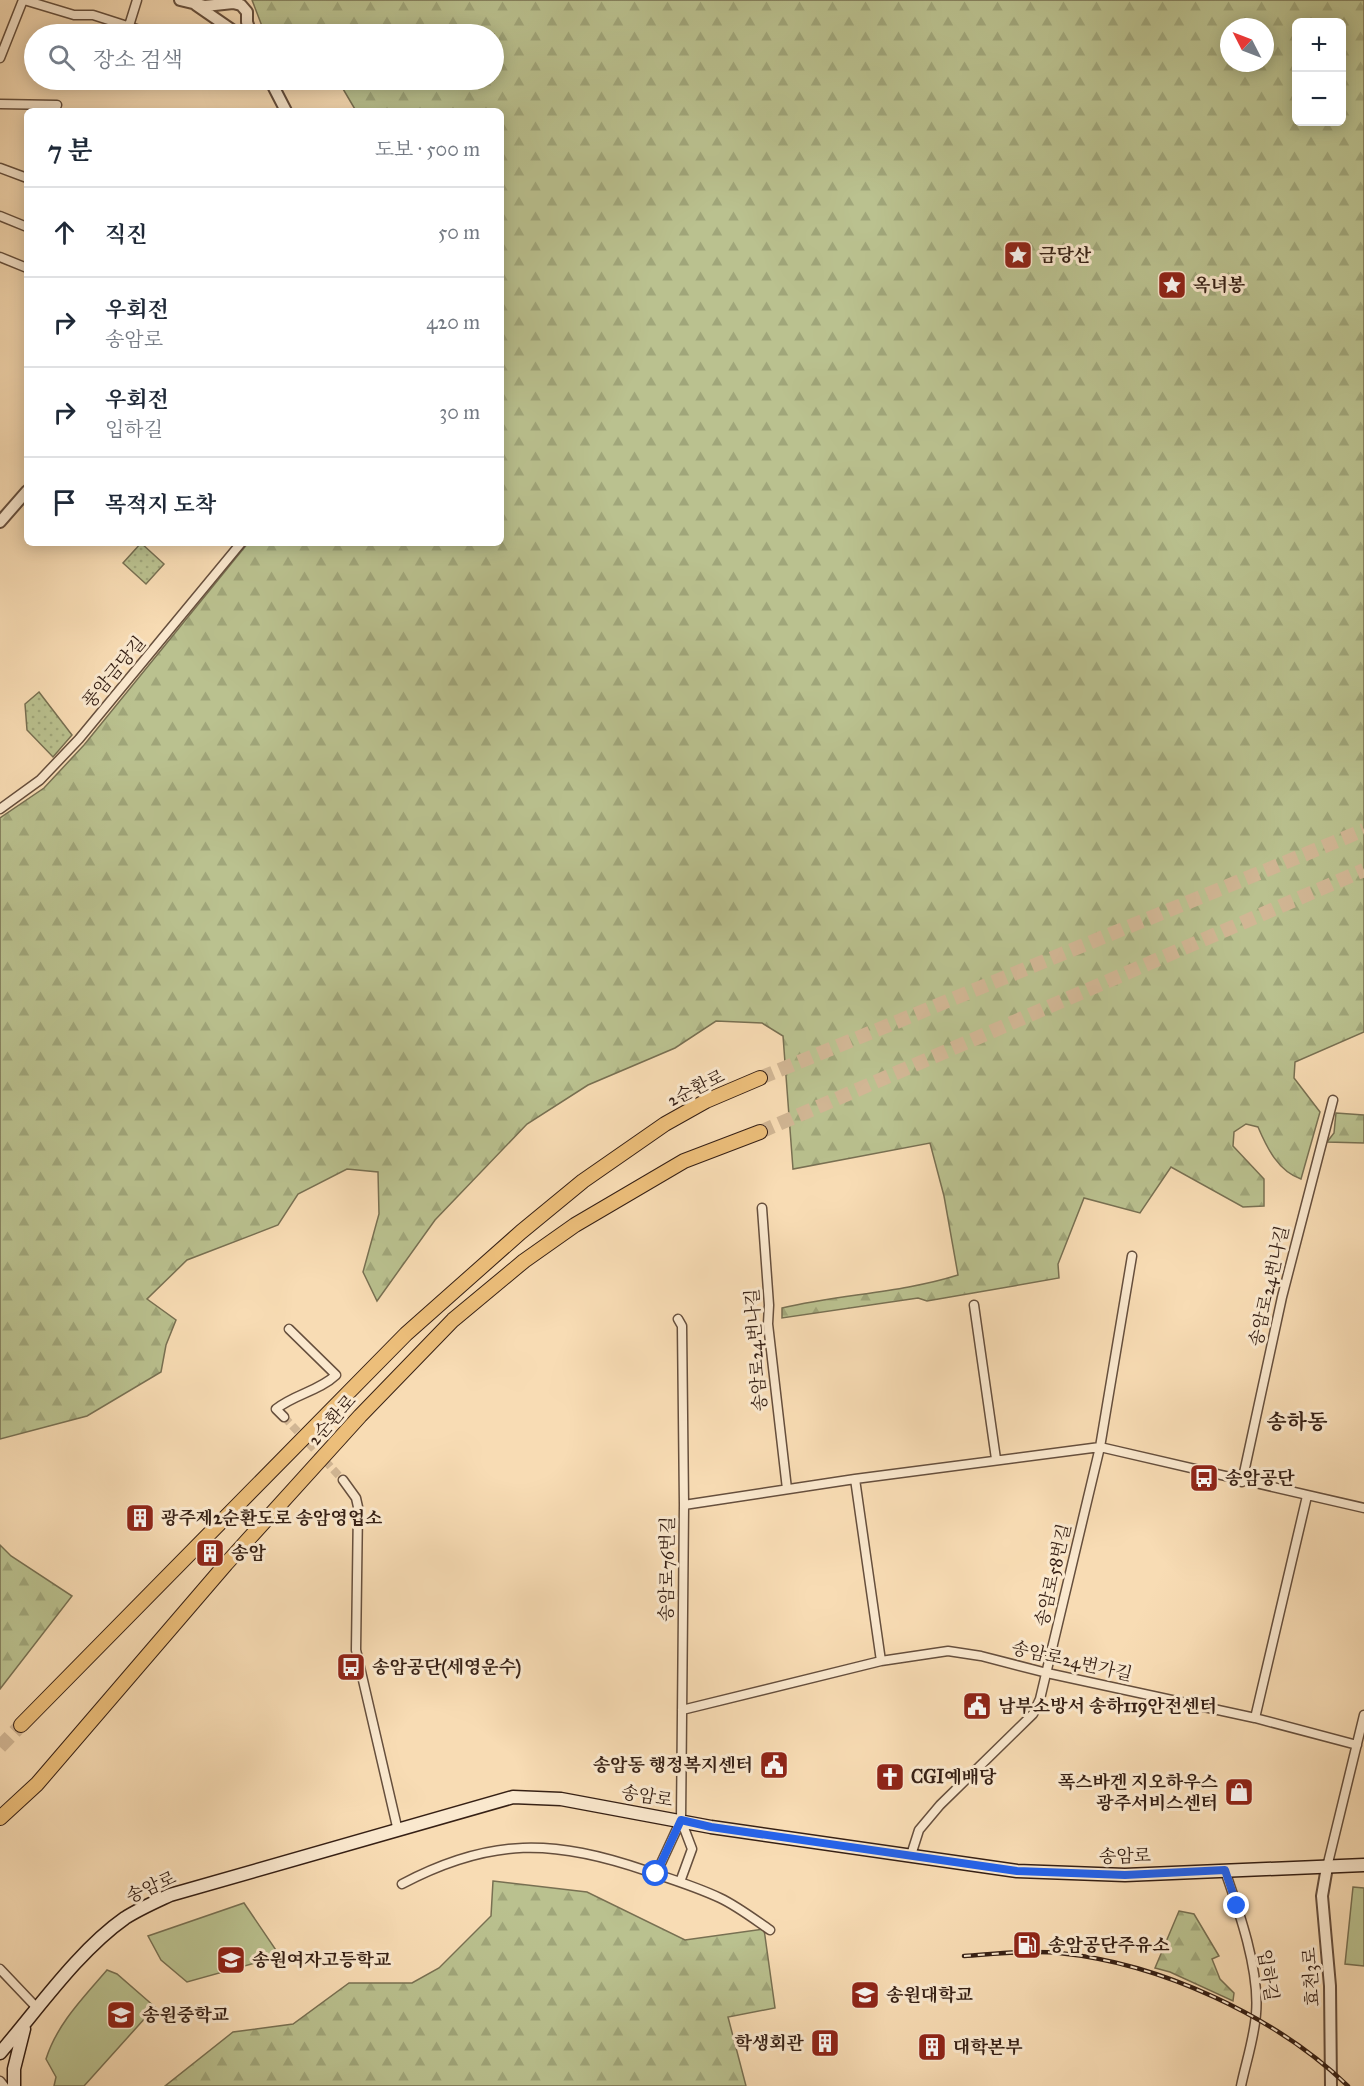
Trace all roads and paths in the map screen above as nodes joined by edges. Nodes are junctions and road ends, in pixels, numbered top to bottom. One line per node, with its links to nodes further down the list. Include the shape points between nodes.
1 (24, 0): 7 (street); 10 (street)
2 (136, 0): 8 (street)
3 (180, 0): 5 (street)
4 (233, 3): 5 (street); 6 (street, via 247,12); 9 (street, via 221,12)
5 (196, 4): 9 (street)
6 (247, 22)
7 (116, 24)
8 (129, 24)
9 (222, 24)
10 (0, 58)
11 (275, 90): 14 (street)
12 (0, 104): 13 (street)
13 (57, 105)
14 (284, 108)
15 (0, 168): 16 (street)
16 (24, 177)
17 (0, 216): 18 (street)
18 (24, 226)
19 (0, 257): 20 (street)
20 (24, 267)
21 (24, 494): 22 (street)
22 (0, 522)
23 (239, 546): 24 (street, 풍암금당길, via 79,740 40,780)
24 (0, 809)
25 (760, 1078): 48 (highway, 2순환로, via 706,1101 657,1129 592,1174 521,1232 398,1342)
26 (1332, 1100): 38 (street, 송암로24번나길, via 1282,1297)
27 (760, 1132): 50 (highway, 2순환로, via 684,1161 575,1225 453,1320 226,1564 45,1776)
28 (762, 1208): 39 (street, 송암로24번나길, via 768,1324)
29 (1132, 1256): 34 (street, 송암로58번길)
30 (974, 1305): 35 (street)
31 (678, 1319): 41 (street, 송암로76번길, via 682,1326)
32 (289, 1329): 33 (street, via 336,1375 276,1409)
33 (284, 1417)
34 (1100, 1447): 35 (street); 38 (street); 44 (street, 송암로58번길)
35 (996, 1460): 36 (street)
36 (855, 1479): 39 (street); 43 (street)
37 (343, 1480): 52 (street, via 358,1507 356,1650)
38 (1242, 1482): 40 (street)
39 (787, 1489): 41 (street)
40 (1307, 1496): 42 (street); 47 (street)
41 (684, 1505): 45 (street, 송암로76번길)
42 (1364, 1508)
43 (881, 1661): 44 (street, 송암로24번가길, via 948,1651); 45 (street, 송암로24번가길)
44 (1047, 1673): 47 (street, 송암로24번가길); 53 (street, 송암로58번길, via 1033,1714 940,1805 919,1830)
45 (682, 1710): 51 (street, 송암로76번길)
46 (1364, 1715): 49 (street)
47 (1255, 1718): 49 (street, 송암로24번가길)
48 (21, 1725)
49 (1357, 1745): 55 (street)
50 (0, 1818)
51 (681, 1820): 52 (main road, 송암로, via 561,1799 513,1797); 53 (main road, 송암로); 57 (street); 58 (street, via 692,1849)
52 (398, 1831): 62 (main road, 송암로, via 170,1895 146,1906 104,1936)
53 (911, 1855): 56 (main road, 송암로, via 1017,1871 1080,1875)
54 (1358, 1865): 55 (main road, 송암로)
55 (1328, 1867): 56 (main road, 송암로); 69 (street, 효천3로, via 1322,1896 1330,1986)
56 (1225, 1870): 68 (street, 입하길, via 1257,1998)
57 (656, 1874): 58 (street); 59 (street, via 585,1852 519,1847 476,1855 429,1870)
58 (680, 1882): 60 (street, via 720,1898)
59 (402, 1884)
60 (770, 1930)
61 (0, 1970): 62 (street)
62 (38, 2009): 63 (main road, 송암로)
63 (25, 2025): 64 (main road, 송암로); 67 (main road, via 14,2069)
64 (0, 2054)
65 (0, 2081): 66 (street)
66 (4, 2086)
67 (14, 2086)
68 (1241, 2086)
69 (1331, 2086)

